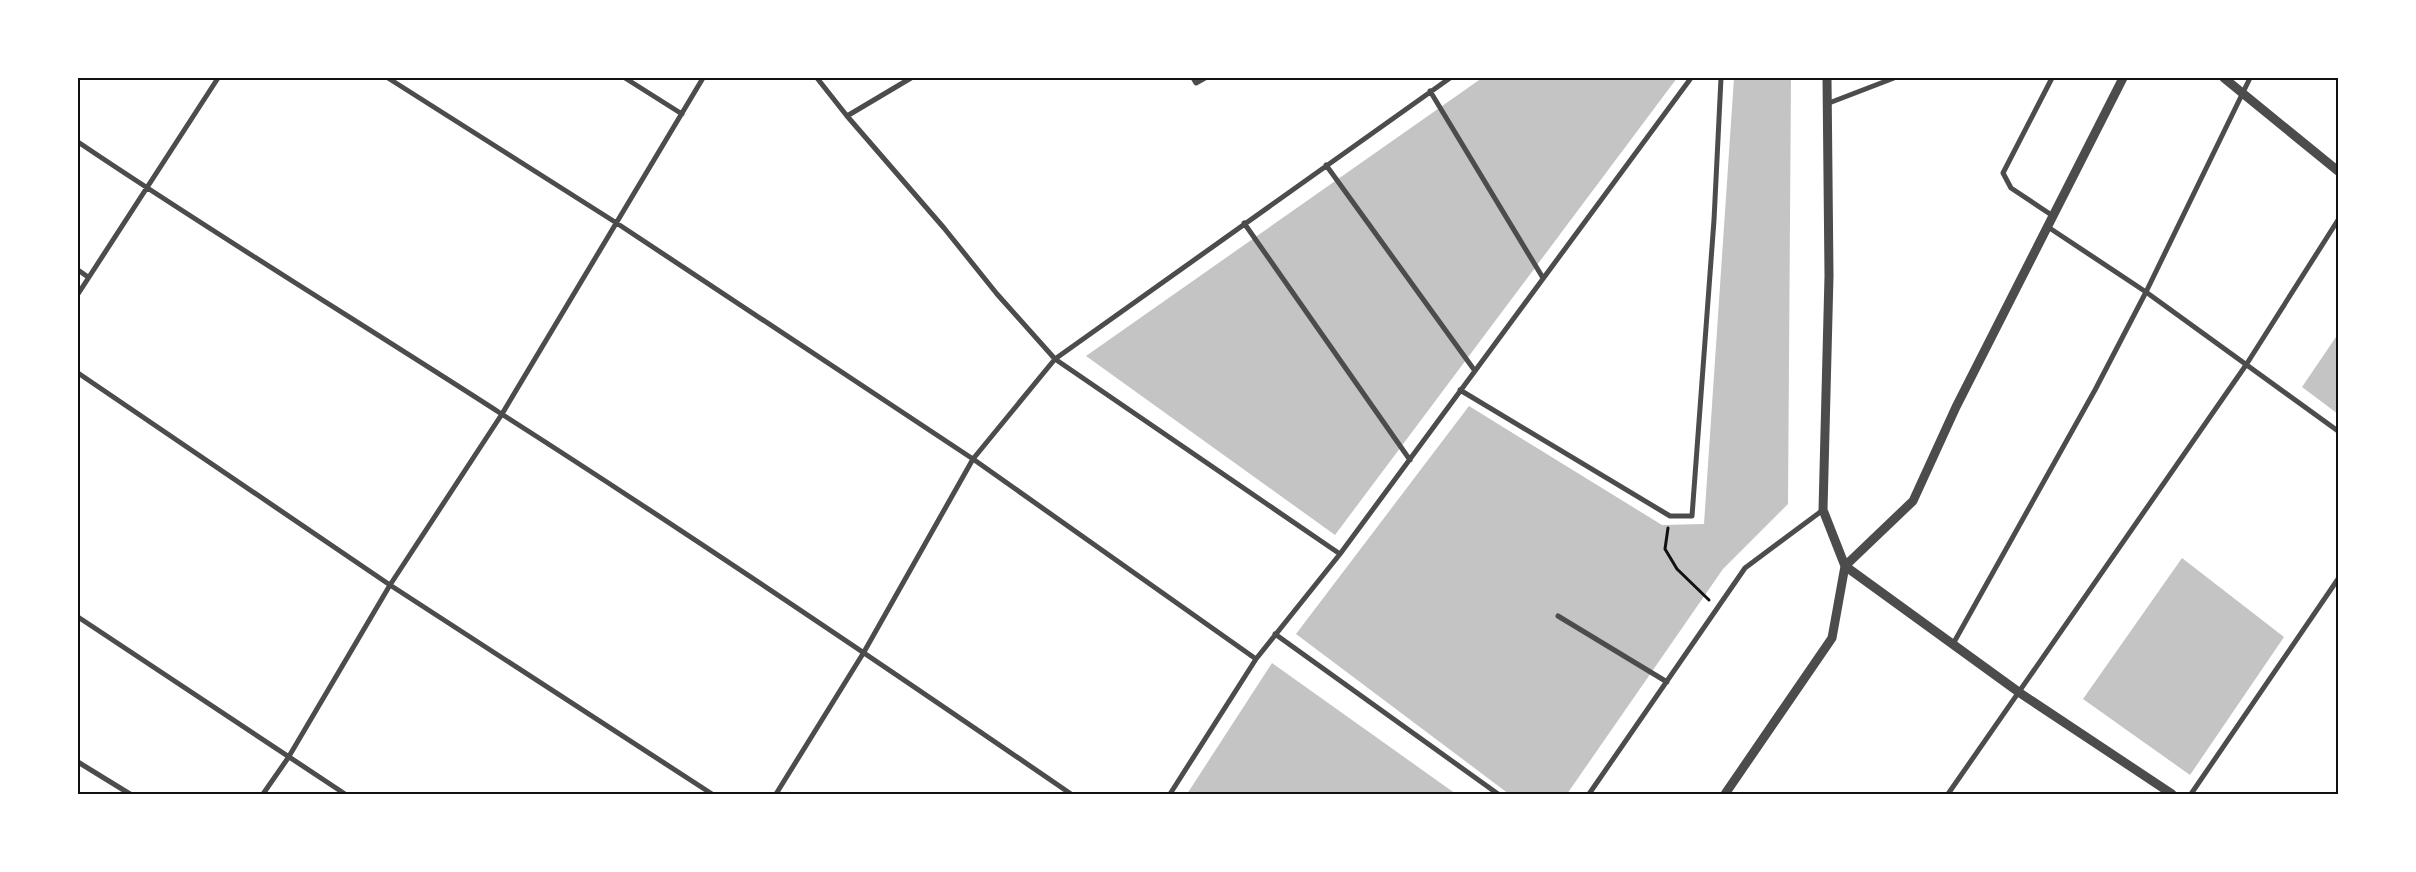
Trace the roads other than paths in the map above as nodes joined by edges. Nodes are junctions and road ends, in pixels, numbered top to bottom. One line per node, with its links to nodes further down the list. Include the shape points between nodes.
1 (218, 78): 26 (street)
2 (388, 78): 29 (street)
3 (624, 78): 21 (street)
4 (703, 78): 21 (street)
5 (817, 78): 22 (street)
6 (912, 78): 22 (street)
7 (1193, 78): 8 (street, via 1196,83)
8 (1205, 78)
9 (1450, 78): 18 (street)
10 (1691, 78): 34 (street)
11 (1721, 78): 41 (street, via 1692,516 1670,516)
12 (1827, 78): 20 (street)
13 (1894, 78): 20 (street)
14 (2052, 78): 27 (street, via 2003,173 2011,188)
15 (2123, 78): 27 (street)
16 (2224, 78): 19 (street)
17 (2250, 78): 19 (street)
18 (1430, 91): 24 (street); 34 (street)
19 (2243, 92): 25 (street); 35 (street)
20 (1829, 103): 46 (street, via 1829,276)
21 (682, 114): 29 (street)
22 (847, 116): 37 (street)
23 (78, 142): 26 (street)
24 (1326, 165): 30 (street); 39 (street)
25 (2338, 171)
26 (146, 188): 33 (street); 42 (street)
27 (2053, 216): 31 (street)
28 (2338, 220): 38 (street)
29 (615, 222): 42 (street); 44 (street)
30 (1244, 224): 37 (street); 45 (street)
31 (2048, 227): 35 (street); 48 (street, via 1956,407 1913,501)
32 (78, 270): 33 (street)
33 (88, 277): 36 (street)
34 (1543, 278): 39 (street)
35 (2146, 292): 38 (street); 54 (street)
36 (78, 294)
37 (1055, 358): 44 (street); 47 (street)
38 (2246, 365): 43 (street); 58 (street)
39 (1475, 371): 41 (street)
40 (78, 373): 50 (street)
41 (1460, 390): 45 (street)
42 (502, 414): 50 (street); 55 (street)
43 (2338, 431)
44 (974, 460): 55 (street); 56 (street)
45 (1410, 460): 47 (street)
46 (1823, 510): 48 (street); 57 (street, via 1745,568)
47 (1340, 554): 53 (street)
48 (1845, 566): 54 (street); 70 (street, via 1832,638)
49 (2338, 579): 73 (street)
50 (390, 585): 59 (street); 64 (street)
51 (1558, 616): 57 (street)
52 (78, 617): 59 (street)
53 (1276, 634): 56 (street); 68 (street)
54 (1953, 644): 58 (street)
55 (864, 652): 65 (street); 66 (street)
56 (1256, 659): 67 (street)
57 (1666, 682): 69 (street)
58 (2020, 693): 71 (street); 72 (street)
59 (288, 758): 62 (street); 63 (street)
60 (78, 762): 61 (street)
61 (130, 794)
62 (263, 794)
63 (346, 794)
64 (712, 794)
65 (776, 794)
66 (1071, 794)
67 (1170, 794)
68 (1498, 794)
69 (1589, 794)
70 (1725, 794)
71 (1948, 794)
72 (2172, 794)
73 (2191, 794)

